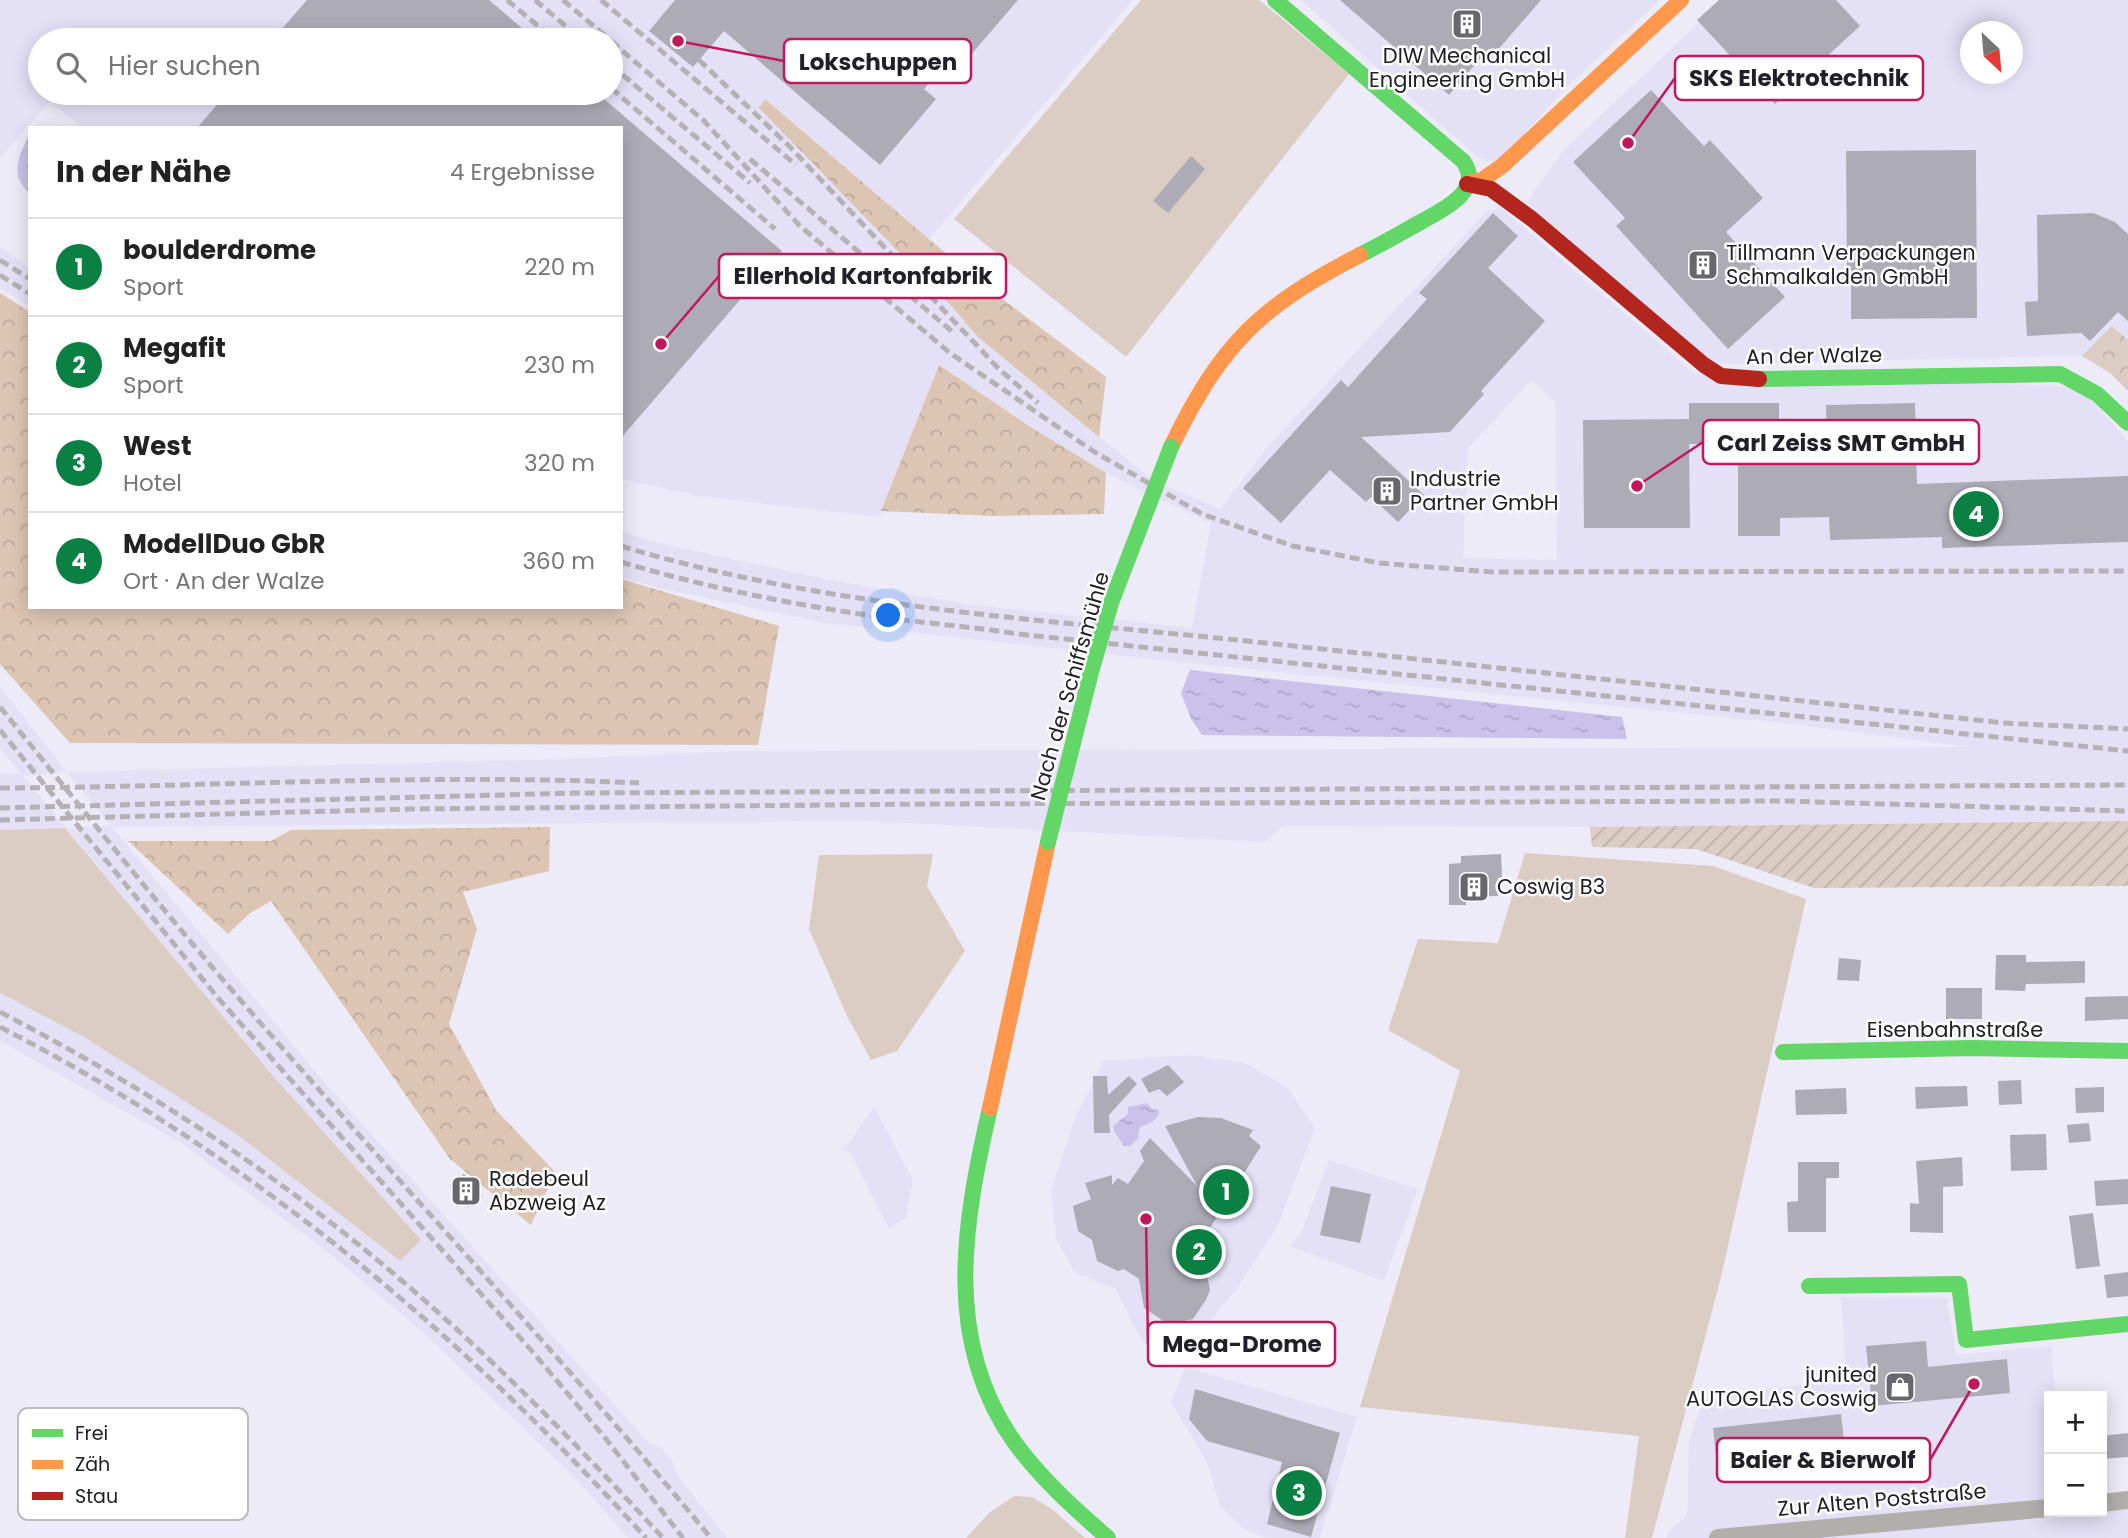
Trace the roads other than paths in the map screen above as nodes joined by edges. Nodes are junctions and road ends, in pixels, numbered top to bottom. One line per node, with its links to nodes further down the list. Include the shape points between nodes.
1 (1275, 0): 3 (street, via 1463,160 1469,169)
2 (1681, 0): 3 (street, Nach der Schiffsmühle, via 1502,166)
3 (1467, 184): 4 (street, An der Walze, via 1491,189 1522,212 1721,376 2060,374 2112,403); 12 (street, Nach der Schiffsmühle, bridge, via 1452,203 1280,299 1226,351 1198,391 1171,447 1111,603 1091,672 1048,842 988,1119 967,1231 964,1281 973,1345 990,1401 1022,1455)
4 (2128, 423)
5 (2128, 1051): 6 (street, Eisenbahnstraße)
6 (1783, 1052)
7 (1809, 1286): 8 (street, via 1959,1284 1966,1340)
8 (2128, 1324)
9 (2128, 1500): 10 (street)
10 (2107, 1502)
11 (2044, 1508): 13 (street, Zur Alten Poststraße)
12 (1108, 1538)
13 (1718, 1538)

